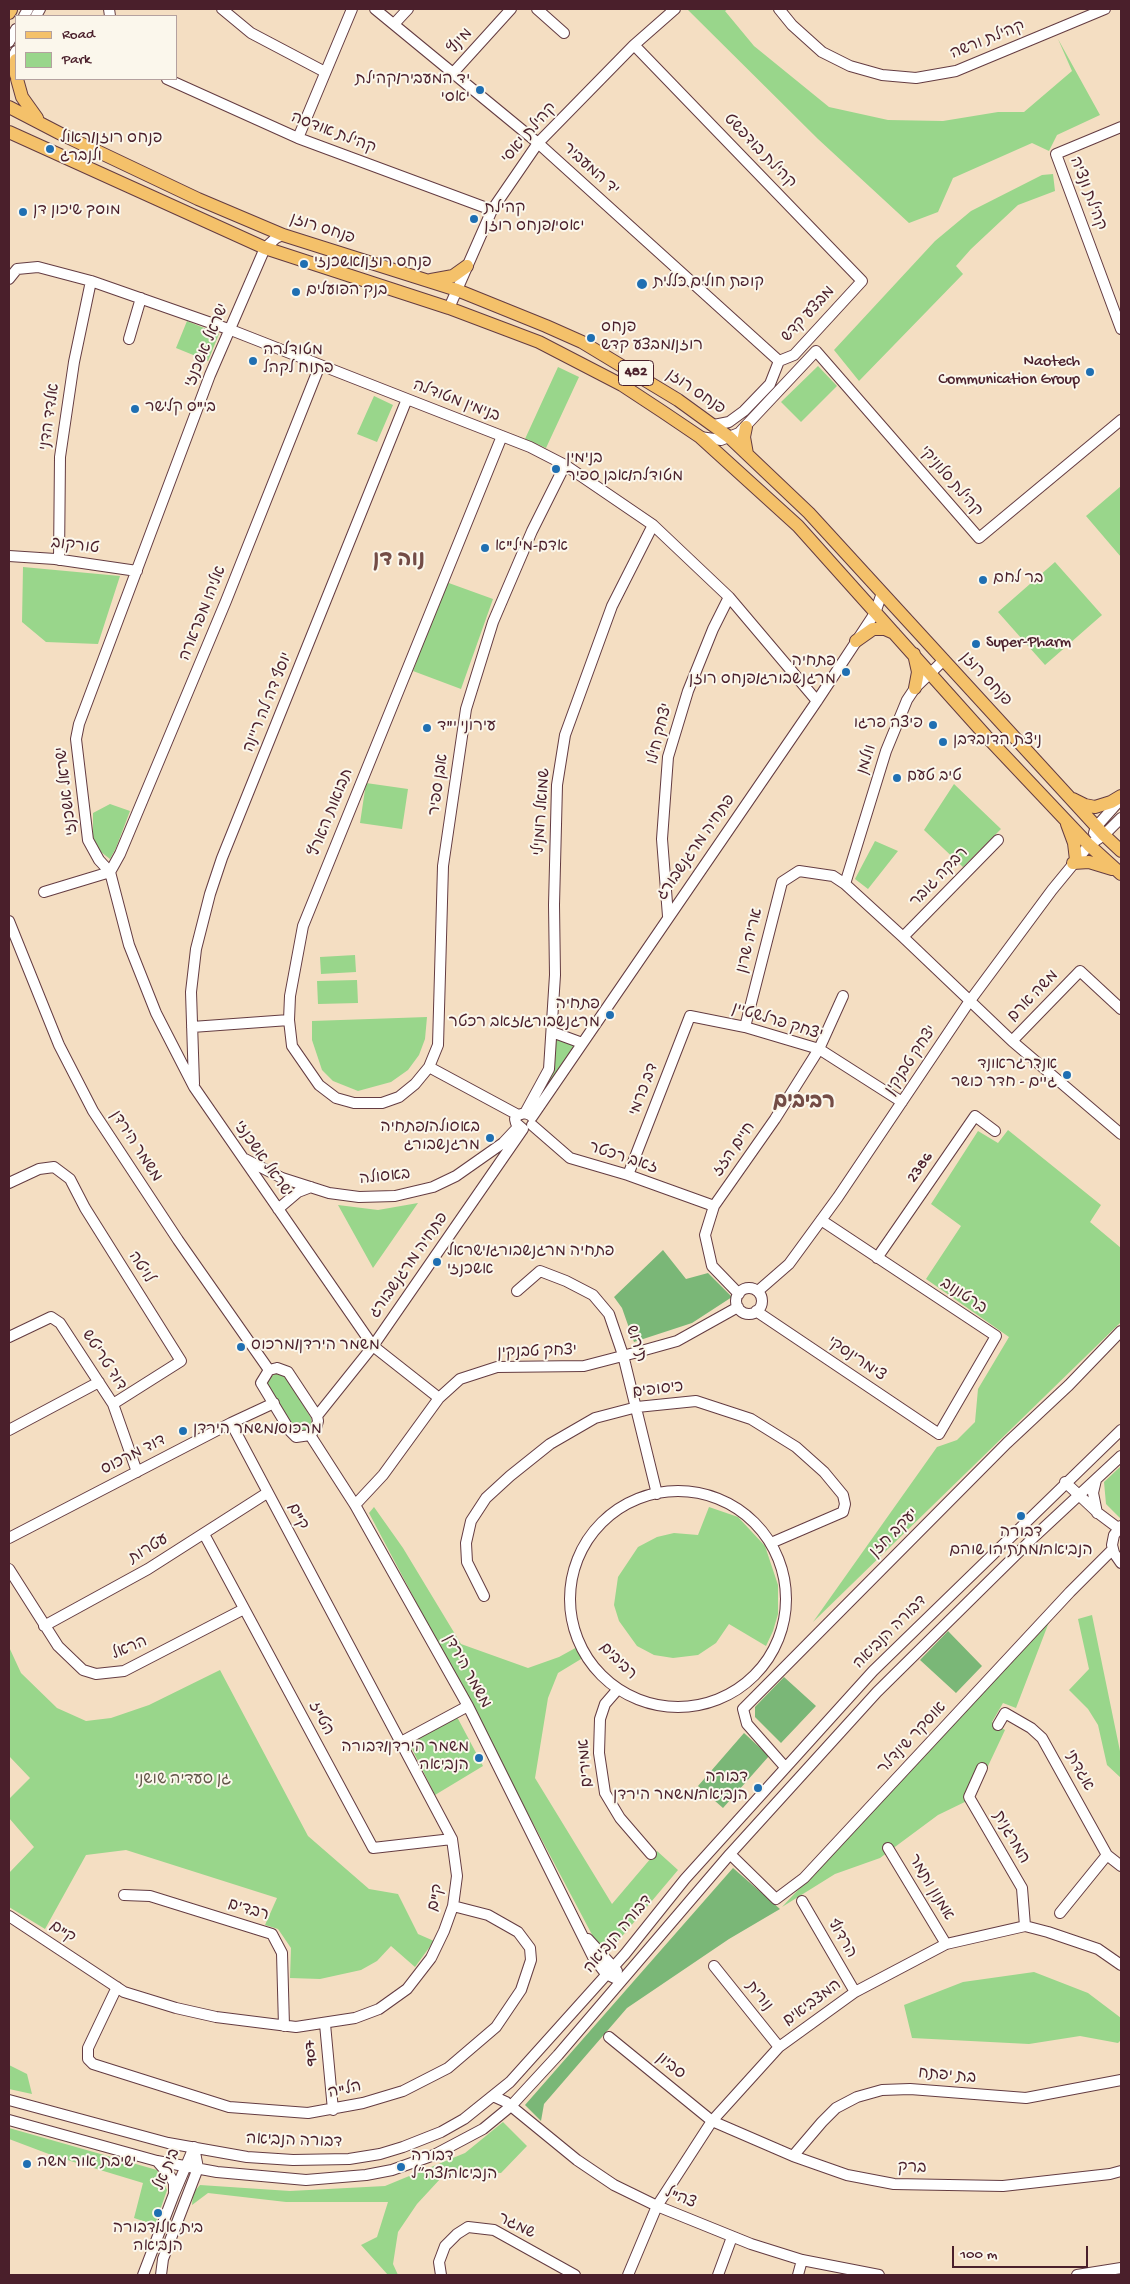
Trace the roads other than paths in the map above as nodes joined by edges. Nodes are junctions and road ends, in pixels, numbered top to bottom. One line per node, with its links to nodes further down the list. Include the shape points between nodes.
1 (222, 9): 18 (street, via 251,33)
2 (352, 9): 18 (street)
3 (375, 9): 11 (street, יד המעביר)
4 (408, 9): 11 (street)
5 (511, 9): 19 (street, מינץ)
6 (537, 9): 13 (street)
7 (675, 9): 15 (street, קהילת יאסי)
8 (779, 9): 10 (street, קהילת ורשה, via 822,52 850,66 882,75 916,78 956,71)
9 (1105, 9): 10 (street, קהילת ורשה)
10 (1091, 11)
11 (394, 24): 19 (street, יד המעביר)
12 (15, 31): 14 (street)
13 (564, 33)
14 (9, 42)
15 (634, 45): 29 (street, קהילת יאסי); 37 (street, קהילת בודפשט)
16 (15, 53): 17 (street)
17 (9, 64)
18 (325, 72): 26 (street)
19 (453, 73): 29 (street, יד המעביר)
20 (17, 80): 23 (main road, via 26,106)
21 (169, 80): 26 (street, קהילת אודסה)
22 (9, 107): 23 (main road, פנחס רוזן / 482)
23 (44, 125): 31 (main road, פנחס רוזן / 482, via 198,199)
24 (1121, 127): 41 (street, קהילת ונציה, via 1056,154)
25 (9, 132): 28 (main road, פנחס רוזן / 482)
26 (298, 138): 30 (street, קהילת אודסה)
27 (9, 140): 28 (street)
28 (33, 141): 32 (main road, פנחס רוזן / 482)
29 (538, 143): 30 (street, קהילת יאסי); 45 (street, יד המעביר)
30 (492, 210): 33 (street, קהילת יאסי)
31 (283, 235): 32 (street); 35 (main road, פנחס רוזן / 482)
32 (265, 248): 40 (main road, פנחס רוזן / 482); 42 (street, ישראל אשכנזי)
33 (467, 266): 35 (main road, via 453,276); 38 (street, קהילת יאסי)
34 (9, 279): 36 (street, בנימין מטודלה, via 17,269 38,267)
35 (428, 280): 38 (main road, פנחס רוזן / 482)
36 (91, 281): 39 (street, בנימין מטודלה); 58 (street, אלדד הדני, via 74,362 60,457)
37 (862, 281): 45 (street, מבצע קדש, via 794,355)
38 (457, 290): 40 (street, קהילת יאסי); 49 (main road, פנחס רוזן / 482, via 582,342)
39 (141, 298): 42 (street, בנימין מטודלה); 43 (street)
40 (449, 308): 52 (main road, פנחס רוזן / 482, via 539,342 622,386)
41 (1121, 329)
42 (231, 330): 46 (street, בנימין מטודלה); 59 (street, ישראל אשכנזי, via 210,375)
43 (129, 339)
44 (816, 351): 48 (street, קהילת סלוניקי, via 979,538); 50 (street, מבצע קדש)
45 (779, 361): 49 (street, מבצע קדש, via 770,384 744,411 729,422)
46 (320, 365): 47 (street, בנימין מטודלה); 79 (street, אליהו מפרארה, via 226,601 124,846)
47 (407, 398): 51 (street, בנימין מטודלה); 93 (street, יוסף דה לה ריינה, via 210,894 196,949 191,992)
48 (1121, 420)
49 (714, 425): 53 (main road, פנחס רוזן / 482)
50 (746, 427): 53 (street, מבצע קדש); 54 (main road)
51 (502, 436): 55 (street, בנימין מטודלה); 92 (street, תבואות הארץ, via 303,926 290,996)
52 (700, 437): 53 (street, מבצע קדש, via 721,440); 62 (main road, פנחס רוזן / 482, via 798,526)
53 (729, 437): 54 (main road, פנחס רוזן / 482)
54 (747, 454): 60 (main road, פנחס רוזן / 482, via 809,513)
55 (565, 465): 56 (street, בנימין מטודלה); 99 (street, אבן ספיר, via 493,622 466,709 443,866 440,1019 438,1044)
56 (653, 525): 61 (street, בנימין מטודלה); 95 (street, שמואל רומנילי, via 612,606 565,735 557,785)
57 (9, 556): 58 (street, טורקוב)
58 (58, 560): 59 (street, טורקוב)
59 (137, 570): 79 (street, ישראל אשכנזי, via 76,739 88,840)
60 (882, 593): 62 (street, פתחיה מרגנשבורג); 66 (main road, פנחס רוזן / 482)
61 (730, 597): 69 (street, בנימין מטודלה); 81 (street, יצחק חילו, via 688,691 668,757 662,839)
62 (875, 613): 63 (main road, פנחס רוזן / 482); 64 (street, פתחיה מרגנשבורג)
63 (895, 633): 64 (main road, via 873,630); 65 (main road, פנחס רוזן / 482)
64 (856, 640): 69 (street, פתחיה מרגנשבורג)
65 (914, 654): 67 (main road, פנחס רוזן / 482); 68 (main road, via 918,672)
66 (944, 660): 67 (street, וולמן); 70 (main road, פנחס רוזן / 482)
67 (931, 672): 68 (street, וולמן); 72 (main road, פנחס רוזן / 482, via 986,736)
68 (915, 688): 82 (street, וולמן, via 886,751)
69 (817, 702): 84 (street, פתחיה מרגנשבורג)
70 (1066, 794): 71 (main road, via 1079,803 1095,807); 74 (main road, פנחס רוזן / 482)
71 (1121, 798): 74 (street)
72 (1062, 815): 76 (main road, פנחס רוזן / 482); 78 (main road, via 1074,843)
73 (1121, 818): 74 (street)
74 (1100, 831): 76 (street, יצחק טבנקין); 77 (main road, פנחס רוזן / 482)
75 (998, 840): 87 (street, רבקה גובר)
76 (1089, 844): 78 (street, יצחק טבנקין); 80 (main road, פנחס רוזן / 482)
77 (1121, 851)
78 (1074, 862): 80 (main road, via 1096,863); 89 (street, יצחק טבנקין)
79 (110, 872): 83 (street); 100 (street, ישראל אשכנזי, via 129,945 156,1013)
80 (1121, 874)
81 (667, 883): 84 (street); 85 (street, יצחק חילו)
82 (845, 884): 87 (street); 94 (street, אריה שרון, via 833,876 799,871 782,882)
83 (44, 892)
84 (684, 894): 85 (street, פתחיה מרגנשבורג)
85 (668, 916): 97 (street, פתחיה מרגנשבורג)
86 (9, 921): 122 (street, משמר הירדן, via 60,1045 93,1111)
87 (903, 937): 89 (street)
88 (843, 996): 98 (street, חיים הזז)
89 (969, 1002): 96 (street); 101 (street, יצחק טבנקין)
90 (1121, 1009): 96 (street, משה ארם, via 1080,971)
91 (690, 1016): 94 (street, יצחק פרלשטיין); 106 (street, דב כרמי)
92 (289, 1020): 93 (street); 99 (street, תבואות הארץ, via 292,1046 304,1066 319,1085 336,1098 354,1103 382,1103 399,1097)
93 (192, 1027): 100 (street, יוסף דה לה ריינה)
94 (745, 1027): 98 (street, יצחק פרלשטיין)
95 (552, 1032): 97 (street); 102 (street, שמואל רומנילי, via 549,1069)
96 (1012, 1041): 104 (street)
97 (582, 1042): 102 (street, פתחיה מרגנשבורג)
98 (819, 1049): 101 (street, יצחק פרלשטיין); 109 (street, חיים הזז)
99 (429, 1067): 102 (street, זאב רכטר)
100 (194, 1087): 105 (street, ישראל אשכנזי)
101 (902, 1102): 111 (street, יצחק טבנקין)
102 (525, 1121): 106 (street, זאב רכטר, via 570,1158); 108 (street, באסולה, via 477,1162 433,1187 394,1196 359,1198); 120 (street, פתחיה מרגנשבורג)
103 (995, 1131): 112 (street, 2386, via 975,1116)
104 (1121, 1134)
105 (242, 1158): 108 (street, באסולה, via 282,1178); 110 (street, ישראל אשכנזי)
106 (628, 1175): 109 (street, זאב רכטר)
107 (10, 1179): 126 (street, לויטה, via 54,1167 70,1179 181,1361)
108 (311, 1187): 110 (street, via 298,1192)
109 (714, 1206): 115 (street, חיים הזז, via 705,1235 712,1266)
110 (278, 1209): 120 (street, ישראל אשכנזי)
111 (821, 1220): 112 (street, ברטונוב); 114 (street, יצחק טבנקין, via 790,1264)
112 (877, 1258): 132 (street, ברטונוב, via 996,1336)
113 (518, 1291): 121 (street, תירוש, via 540,1271 593,1295 609,1314)
114 (758, 1291): 115 (street, via 745,1288); 117 (street, via 762,1301)
115 (739, 1294): 116 (street, via 736,1300)
116 (738, 1307): 117 (street, via 744,1312); 121 (street, יצחק טבנקין, via 677,1341)
117 (756, 1311): 132 (street, צ'מרינסקי)
118 (1121, 1331): 157 (street, יעקב חזן, via 743,1709 747,1724)
119 (9, 1337): 123 (street, דוד טריטש, via 51,1317 60,1323)
120 (373, 1346): 124 (street, ישראל אשכנזי); 128 (street, פתחיה מרגנשבורג)
121 (624, 1355): 124 (street, יצחק טבנקין, via 584,1366 497,1367 460,1379); 127 (street, תירוש)
122 (269, 1370): 125 (street, via 261,1383); 128 (street, via 277,1368 288,1372)
123 (99, 1382): 126 (street, דוד טריטש); 130 (street)
124 (439, 1398): 141 (street, יצחק טבנקין, via 383,1475)
125 (274, 1403): 129 (street, דוד מרכוס); 133 (street, via 296,1437)
126 (113, 1404): 135 (street, דוד טריטש)
127 (638, 1407): 139 (street, תירוש); 146 (street, כיסופים, via 696,1401 751,1419 796,1447 824,1472 843,1495 843,1512); 150 (street, כיסופים, via 594,1418 550,1444 486,1498 472,1521 466,1543 468,1562)
128 (317, 1416): 133 (street, פתחיה מרגנשבורג, via 316,1428)
129 (231, 1423): 135 (street, דוד מרכוס); 138 (street, ק"ם)
130 (9, 1430)
131 (1121, 1430): 137 (street, דבורה הנביאה)
132 (939, 1434)
133 (310, 1435): 141 (street, משמר הירדן)
134 (1121, 1456): 136 (street, דבורה הנביאה)
135 (136, 1472): 145 (street, דוד מרכוס)
136 (1096, 1480): 140 (street, דבורה הנביאה); 142 (street, via 1093,1493)
137 (1065, 1482): 140 (street); 157 (street, דבורה הנביאה, via 873,1671)
138 (267, 1494): 144 (street, עטרות); 156 (street, ק"ם)
139 (657, 1494): 146 (street, רביבים, via 698,1493 737,1508); 153 (street, רביבים, via 618,1512 586,1540 570,1581 570,1616 581,1645)
140 (1078, 1495): 142 (street); 162 (street, דבורה הנביאה, via 878,1692)
141 (356, 1505): 154 (street, משמר הירדן)
142 (1098, 1514): 143 (street)
143 (1120, 1527): 147 (street, via 1114,1535)
144 (204, 1534): 151 (street, הט"ז); 152 (street, עטרות)
145 (9, 1538)
146 (771, 1543): 153 (street, רביבים, via 784,1572 787,1610 776,1647 753,1678 727,1696 709,1703 675,1708 639,1700)
147 (1113, 1549): 148 (street); 162 (street, אוסקר שינדלר, via 804,1878 776,1899)
148 (1121, 1563)
149 (9, 1569): 152 (street, הראל)
150 (484, 1596)
151 (244, 1609): 152 (street, הראל, via 124,1671 110,1673 96,1674 84,1670 58,1646); 159 (street, הט"ז, via 374,1848)
152 (44, 1626)
153 (618, 1689): 161 (street, אמירים, via 605,1704 600,1719 599,1754 605,1793 620,1818)
154 (468, 1706): 156 (street); 171 (street, משמר הירדן)
155 (998, 1725): 163 (street, אגדתי, via 1005,1713 1042,1738)
156 (401, 1742): 159 (street, ק"ם)
157 (785, 1767): 174 (street, דבורה הנביאה, via 685,1879)
158 (982, 1768): 170 (street, המרגנית, via 969,1797 1022,1888)
159 (452, 1839): 167 (street, ק"ם, via 457,1876)
160 (888, 1848): 172 (street, אמנון ותמר)
161 (651, 1854)
162 (730, 1854): 177 (street, דבורה הנביאה)
163 (1107, 1855): 164 (street, אגדתי); 168 (street)
164 (1121, 1866)
165 (124, 1895): 181 (street, רבדים, via 150,1896 272,1934 282,1953)
166 (802, 1901): 179 (street, הרדוף)
167 (453, 1906): 180 (street, ק"ם, via 431,1958 407,1988 379,2010); 188 (street, הל"ה, via 488,1915 518,1932 530,1948 531,1960 521,1990 496,2027 448,2068 403,2091)
168 (1060, 1913)
169 (9, 1916): 178 (street, ק"ם)
170 (1025, 1926): 172 (street, המצביאים); 173 (street, via 1098,1949)
171 (581, 1930): 174 (street, משמר הירדן); 176 (street, משמר הירדן, via 593,1957)
172 (946, 1944): 179 (street, המצביאים)
173 (1121, 1965)
174 (614, 1966): 176 (street, דבורה הנביאה); 177 (street, משמר הירדן)
175 (714, 1966): 183 (street, נורית)
176 (606, 1974): 177 (street); 185 (street, דבורה הנביאה)
177 (621, 1980): 187 (street, דבורה הנביאה)
178 (117, 1987): 181 (street, ק"ם, via 176,2008); 188 (street, הל"ה, via 88,2048 88,2059 93,2064 229,2108)
179 (855, 1992): 183 (street, המצביאים)
180 (325, 2024): 181 (street, ק"ם); 188 (street, 907)
181 (284, 2026)
182 (610, 2037): 190 (street, סביון)
183 (779, 2047): 190 (street, המצביאים)
184 (1121, 2080): 192 (street, בת יפתח, via 1026,2098 910,2089 882,2090 857,2097 836,2108)
185 (495, 2097): 187 (street, צה"ל); 191 (street, דבורה הנביאה, via 441,2132 403,2147 349,2159 247,2157)
186 (9, 2100): 191 (street, דבורה הנביאה, via 168,2143)
187 (511, 2106): 195 (street, דבורה הנביאה, via 482,2129 434,2155 392,2170 306,2180); 198 (street, צה"ל, via 577,2160)
188 (333, 2110)
189 (9, 2120): 193 (street, דבורה הנביאה)
190 (712, 2121): 192 (street, ברק); 198 (street, המצביאים)
191 (194, 2147): 194 (street, בית אל); 195 (street, בית אל)
192 (793, 2156): 196 (street, ברק, via 846,2175 894,2184 1003,2186)
193 (158, 2161): 194 (street, דבורה הנביאה); 197 (street, via 174,2182)
194 (186, 2166): 195 (street, דבורה הנביאה); 197 (street, בית אל)
195 (198, 2168): 203 (street, בית אל, via 163,2259)
196 (1121, 2171)
197 (174, 2194): 202 (street, בית אל)
198 (655, 2210): 199 (street, צה"ל); 206 (street, המצביאים)
199 (732, 2237): 200 (street, צה"ל); 207 (street)
200 (802, 2260): 208 (street); 209 (street, צה"ל)
201 (1121, 2268): 210 (street)
202 (144, 2275)
203 (161, 2275)
204 (441, 2275): 205 (street, שמגר, via 439,2262 445,2246 468,2228 482,2228 494,2230)
205 (575, 2275)
206 (628, 2275)
207 (718, 2275)
208 (798, 2275)
209 (879, 2275)
210 (1077, 2275)

